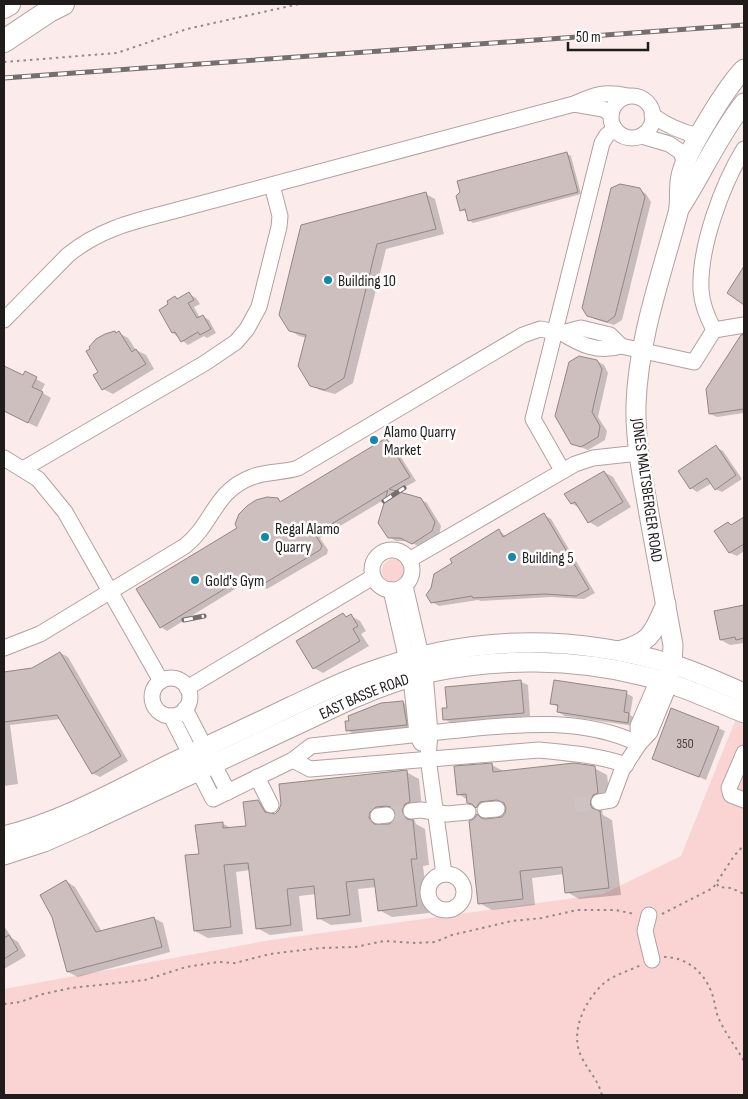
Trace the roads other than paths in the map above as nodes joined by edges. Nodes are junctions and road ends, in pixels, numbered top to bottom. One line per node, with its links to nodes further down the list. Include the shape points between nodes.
1 (9, 4): 2 (highway)
2 (4, 7)
3 (56, 8): 4 (highway)
4 (4, 42)
5 (744, 69): 13 (main road, JONES MALTSBERGER ROAD)
6 (628, 96): 8 (lane, via 610,92 593,95); 9 (lane, via 615,104); 10 (lane, via 644,100)
7 (744, 103): 17 (main road, JONES MALTSBERGER ROAD, via 714,146)
8 (574, 104): 9 (lane, via 603,109); 16 (lane)
9 (611, 114): 11 (lane)
10 (652, 115): 12 (lane, via 652,123); 13 (lane, via 681,132)
11 (615, 129): 12 (lane, via 629,138); 21 (lane, via 602,143)
12 (642, 136): 15 (lane, via 669,144 681,152)
13 (699, 136): 15 (main road, JONES MALTSBERGER ROAD)
14 (744, 149): 20 (lane, via 719,201 702,262 701,291 706,314)
15 (685, 164): 17 (main road, JONES MALTSBERGER ROAD)
16 (272, 185): 18 (lane, via 137,220 94,237 68,255); 25 (lane, via 280,216 279,227 259,307 236,342)
17 (678, 210): 22 (main road, JONES MALTSBERGER ROAD)
18 (4, 320)
19 (744, 324): 20 (lane)
20 (714, 330): 22 (lane, via 694,362)
21 (559, 332): 22 (lane, via 577,343 607,350 621,346); 26 (lane, via 533,419); 30 (lane, via 540,329 523,335 298,468 244,480 224,495 190,542)
22 (642, 352): 23 (main road, JONES MALTSBERGER ROAD, via 636,406)
23 (639, 453): 26 (lane, via 593,458); 31 (main road, JONES MALTSBERGER ROAD)
24 (4, 458): 25 (lane)
25 (23, 469): 30 (lane, via 38,479 65,512)
26 (562, 470): 27 (lane)
27 (409, 560): 28 (lane, via 399,552 386,552 375,560); 29 (lane, via 412,571 408,582)
28 (373, 576): 29 (lane, via 380,586); 38 (lane)
29 (398, 588): 35 (lane)
30 (111, 592): 32 (lane, via 40,634); 36 (lane)
31 (666, 604): 33 (main road, via 650,637 636,647); 34 (main road, JONES MALTSBERGER ROAD, via 673,645)
32 (4, 648)
33 (617, 652): 34 (main road, EAST BASSE ROAD); 35 (main road, EAST BASSE ROAD, via 549,642 521,643 463,648)
34 (672, 664): 37 (main road, JONES MALTSBERGER ROAD); 39 (main road, EAST BASSE ROAD)
35 (416, 667): 37 (main road, EAST BASSE ROAD, via 572,663); 43 (lane); 47 (main road, EAST BASSE ROAD, via 363,674)
36 (161, 681): 38 (lane, via 176,678); 42 (lane, via 152,698 158,711)
37 (667, 683): 41 (main road, EAST BASSE ROAD); 44 (lane, via 654,689 638,726)
38 (188, 688): 40 (lane, via 189,702)
39 (744, 693)
40 (185, 709): 42 (lane); 47 (lane)
41 (744, 713)
42 (171, 716): 47 (lane)
43 (424, 734): 44 (lane, via 538,723 623,736); 46 (lane); 48 (lane, via 311,746)
44 (638, 744): 49 (lane)
45 (744, 753): 52 (lane, via 729,788 731,795)
46 (428, 758): 48 (lane, via 310,769); 49 (lane, via 539,750 576,753); 56 (lane)
47 (202, 759): 51 (lane); 51 (lane, via 213,798); 58 (main road, EAST BASSE ROAD)
48 (293, 760): 50 (lane)
49 (626, 765): 53 (lane, via 611,800)
50 (257, 777): 51 (lane); 54 (lane)
51 (228, 792)
52 (744, 800)
53 (599, 802)
54 (271, 805)
55 (412, 811): 56 (lane)
56 (435, 812): 57 (lane); 61 (lane)
57 (468, 812)
58 (82, 816): 59 (main road, EAST BASSE ROAD); 60 (main road, EAST BASSE ROAD, via 44,842)
59 (4, 836)
60 (4, 855)
61 (444, 874)
62 (649, 915): 63 (lane, via 646,931)
63 (652, 960)

